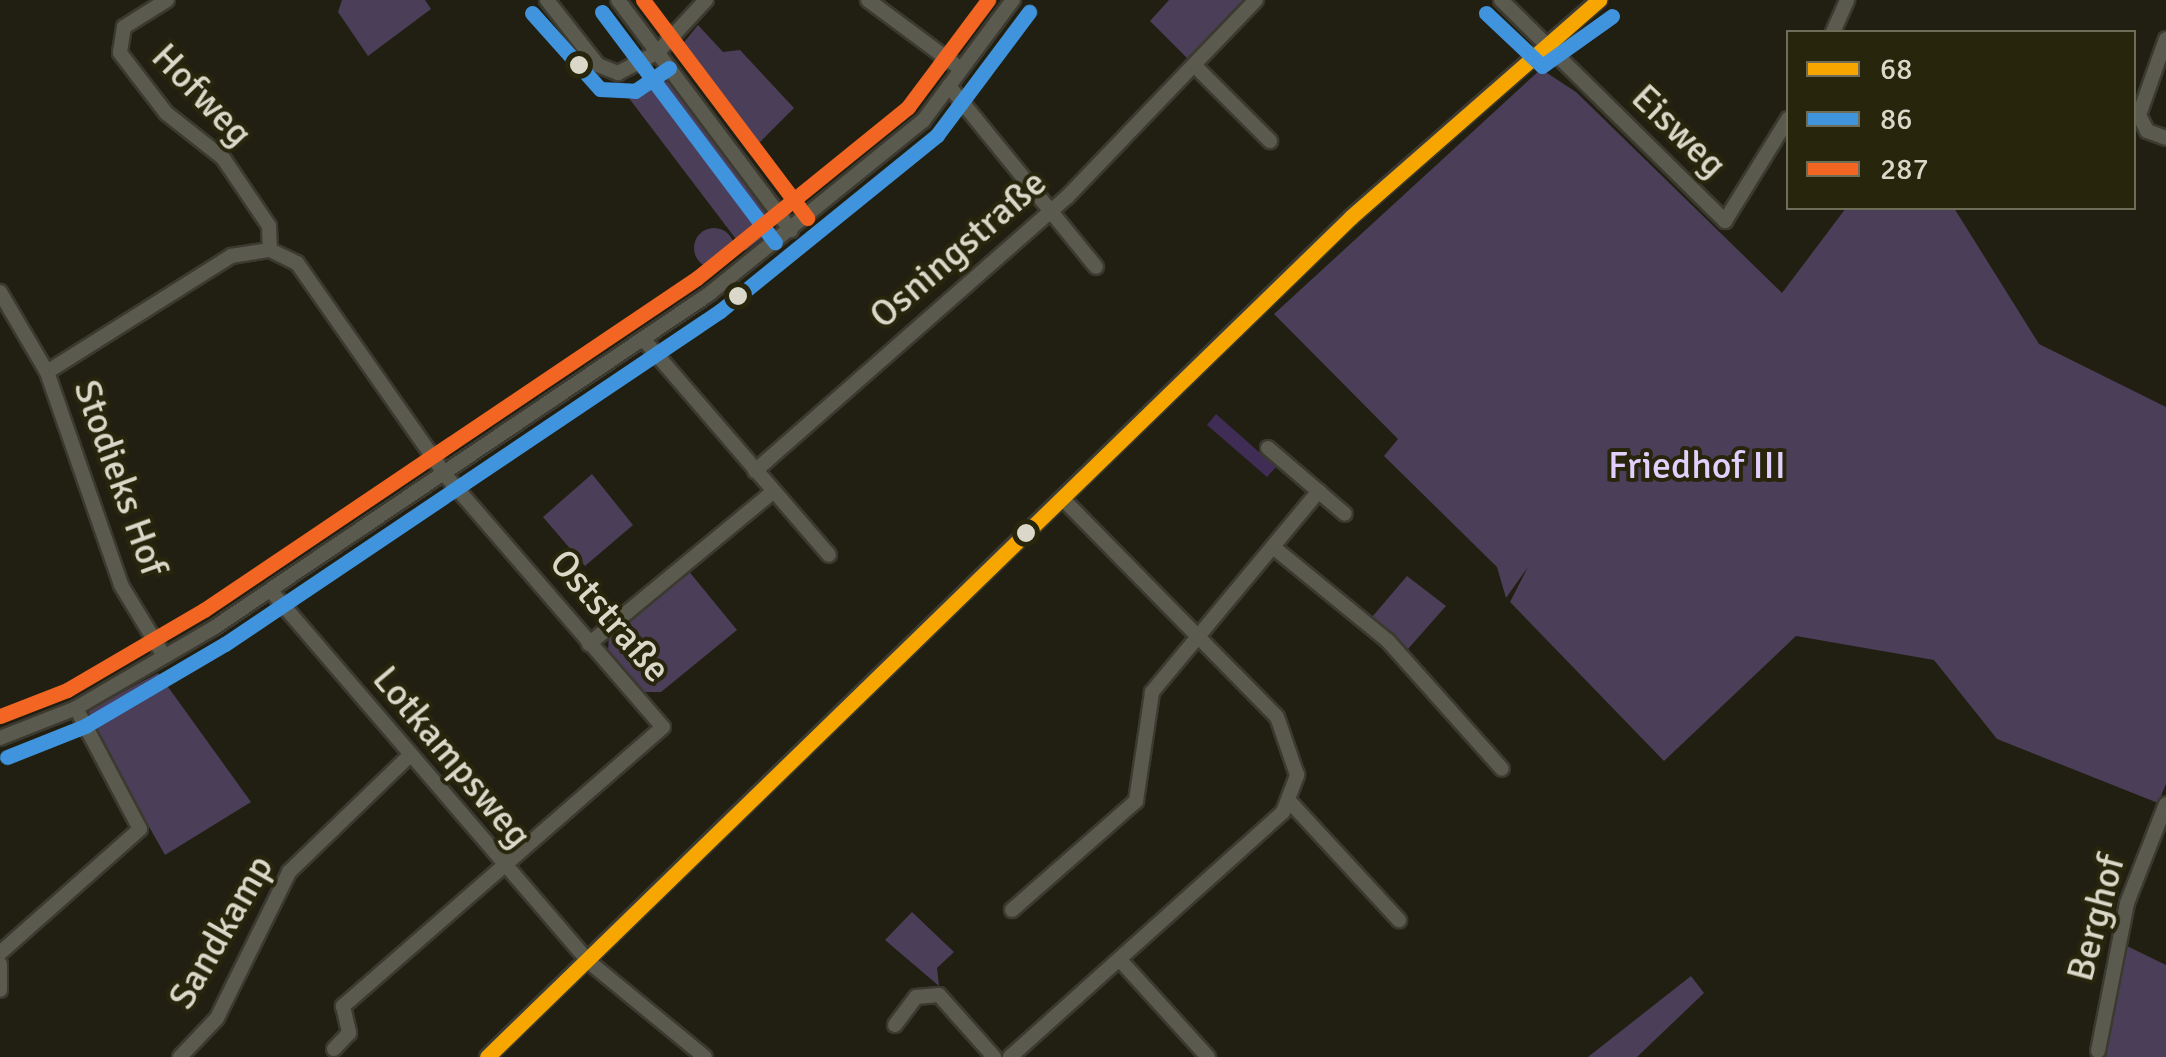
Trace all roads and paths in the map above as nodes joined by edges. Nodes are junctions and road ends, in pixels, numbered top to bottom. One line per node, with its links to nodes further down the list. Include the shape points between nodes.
1 (167, 0): 23 (street, Hofweg, via 124,27 120,53 146,93 223,158 269,226)
2 (547, 0): 14 (street, via 607,70 629,72)
3 (618, 0): 14 (street)
4 (706, 0): 14 (street)
5 (868, 0): 15 (street)
6 (1013, 0): 15 (street)
7 (1256, 0): 16 (street, Osningstraße)
8 (1501, 0): 13 (street)
9 (1600, 0): 13 (street)
10 (1847, 0): 11 (street)
11 (1835, 30)
12 (2166, 39): 19 (street, via 2139,114 2147,131)
13 (1542, 46): 18 (street, Eisweg, via 1725,221); 33 (street)
14 (658, 52): 22 (street)
15 (961, 69): 17 (street)
16 (1198, 69): 20 (street); 21 (street, Osningstraße)
17 (949, 86): 21 (street); 22 (street, via 922,121)
18 (1786, 122)
19 (2166, 138)
20 (1270, 141)
21 (1048, 211): 24 (street); 29 (street, Osningstraße)
22 (791, 230): 26 (street)
23 (270, 250): 27 (street, Stodieks Hof, via 231,256); 30 (street, via 297,263)
24 (1096, 267)
25 (0, 292): 27 (street, Stodieks Hof)
26 (645, 341): 29 (street); 30 (street)
27 (47, 372): 40 (street, Stodieks Hof, via 121,585)
28 (1268, 448): 31 (street)
29 (755, 472): 32 (street)
30 (446, 477): 37 (street); 39 (street, Oststraße)
31 (1319, 491): 34 (street); 35 (street)
32 (772, 492): 36 (street); 39 (street)
33 (1063, 499): 38 (street); 52 (street)
34 (1345, 514)
35 (1278, 550): 38 (street); 44 (street, via 1388,641)
36 (828, 555)
37 (271, 591): 40 (street); 43 (street, Lotkampsweg)
38 (1196, 634): 45 (street, via 1286,730 1297,760); 48 (street, via 1152,692 1136,801)
39 (589, 644): 47 (street, Oststraße, via 663,726)
40 (164, 656): 41 (street)
41 (76, 708): 42 (street); 50 (street, via 140,829)
42 (0, 738)
43 (407, 758): 47 (street, Lotkampsweg); 58 (street, Sandkamp, via 290,872 217,1018)
44 (1502, 769)
45 (1290, 802): 49 (street); 51 (street)
46 (2166, 804): 57 (street, Berghof, via 2127,903)
47 (499, 864): 52 (street, Lotkampsweg); 56 (street, via 343,1006 349,1033)
48 (1012, 910)
49 (1399, 920)
50 (0, 953)
51 (1120, 960): 62 (street); 63 (street)
52 (588, 961): 59 (street); 60 (street, Lotkampsweg)
53 (0, 964): 54 (street)
54 (0, 990)
55 (895, 1025): 61 (street, via 916,997 939,995)
56 (334, 1049)
57 (2098, 1051)
58 (180, 1057)
59 (487, 1057)
60 (705, 1057)
61 (994, 1057)
62 (1010, 1057)
63 (1208, 1057)

